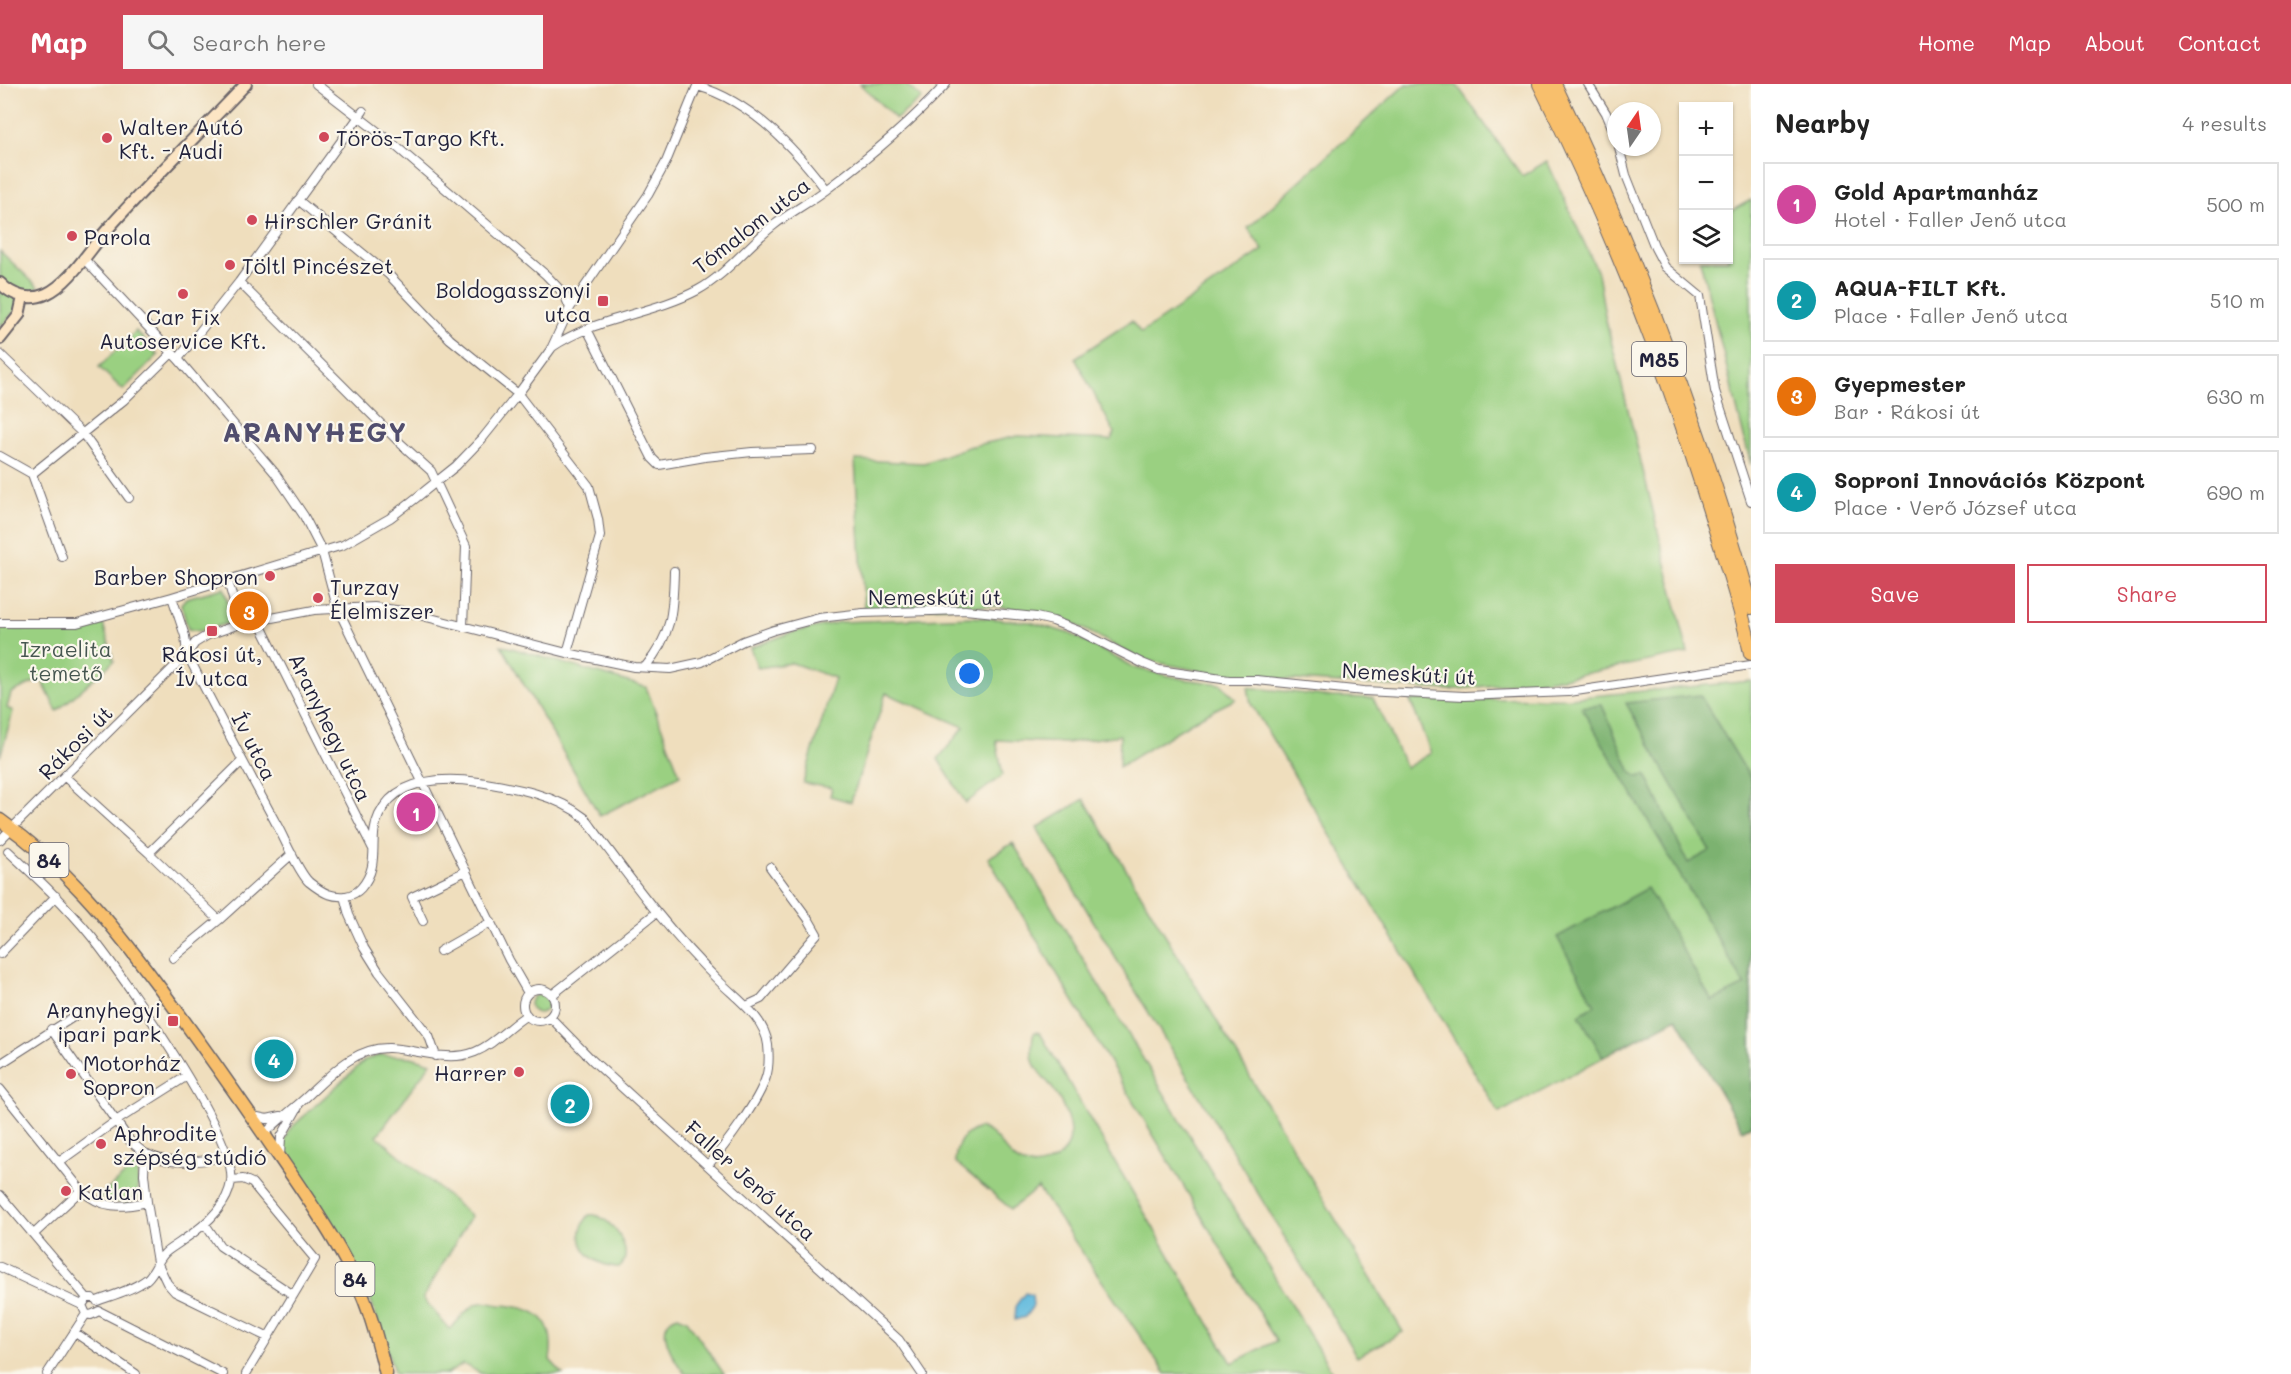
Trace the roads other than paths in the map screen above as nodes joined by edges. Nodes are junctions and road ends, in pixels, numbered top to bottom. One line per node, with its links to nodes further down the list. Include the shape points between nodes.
1 (246, 84): 12 (main road)
2 (316, 84): 7 (street)
3 (946, 84): 10 (street, Tómalom utca, via 914,119)
4 (1540, 84): 41 (highway, M85, via 1599,211 1656,352 1703,487)
5 (1554, 84): 36 (highway, M85, via 1611,206 1667,347 1714,481)
6 (1588, 84): 8 (street)
7 (361, 114): 11 (street); 16 (street, via 559,287)
8 (1607, 115)
9 (1621, 156): 29 (street, via 1665,267 1700,296 1715,391)
10 (826, 190): 16 (street, Tómalom utca, via 798,154 750,114 723,96 697,86 648,195); 17 (street, Tómalom utca, via 774,226 701,288)
11 (298, 200): 13 (street); 22 (street, via 389,275 450,339)
12 (83, 258): 15 (main road, via 50,292); 21 (street)
13 (239, 282): 21 (street); 27 (street)
14 (0, 284): 15 (main road)
15 (23, 297): 18 (main road, via 20,315)
16 (570, 308): 19 (street, Tómalom utca)
17 (587, 329): 19 (street, Tómalom utca); 24 (street, via 659,465 752,452)
18 (0, 339)
19 (551, 349): 22 (street, Tómalom utca)
20 (0, 354): 23 (street)
21 (175, 356): 23 (street); 30 (street, via 275,473)
22 (518, 394): 27 (street, Tómalom utca, via 482,439); 42 (street, via 585,480 598,519 600,536)
23 (83, 434): 26 (street); 28 (street)
24 (813, 450)
25 (0, 456): 26 (street)
26 (32, 474): 31 (street)
27 (437, 481): 30 (street, Tómalom utca, via 390,518); 40 (street, via 466,546)
28 (129, 498)
29 (1751, 501)
30 (322, 551): 33 (street, Tómalom utca); 35 (street)
31 (62, 558)
32 (674, 571): 45 (street, via 669,628)
33 (228, 581): 34 (street, Tómalom utca); 39 (street)
34 (172, 597): 38 (street, Tómalom utca, via 77,623); 43 (street, Ív utca)
35 (337, 607): 37 (street, Rákosi út); 40 (street, Nemeskúti út, via 404,611); 48 (street)
36 (1751, 607)
37 (258, 620): 39 (street, Rákosi út); 52 (street, Aranyhegy utca)
38 (0, 623)
39 (240, 624): 43 (street, Rákosi út, via 208,635)
40 (463, 627): 42 (street, Nemeskúti út)
41 (1750, 649)
42 (567, 653): 45 (street, Nemeskúti út)
43 (187, 654): 46 (street, Ív utca); 47 (street, Rákosi út)
44 (1751, 665): 45 (street, Nemeskúti út, via 1569,692 1464,696 1364,691 1159,670 1053,621 965,610 819,618 763,633 691,666)
45 (645, 667)
46 (242, 761): 54 (street); 55 (street, Ív utca)
47 (65, 777): 50 (street, Rákosi út); 54 (street)
48 (424, 783): 52 (street, via 407,787 383,808 377,818); 57 (street); 60 (street, via 468,781 500,786 570,806 585,818)
49 (0, 820): 50 (main road, 84)
50 (12, 829): 51 (street, Rákosi út); 79 (main road, 84, via 56,866 108,919)
51 (0, 840)
52 (373, 850): 59 (street, via 370,878 359,891)
53 (8, 851): 58 (street)
54 (149, 853): 61 (street)
55 (292, 854): 59 (street, Ív utca, via 308,881 328,894); 61 (street)
56 (770, 867): 69 (street, via 817,934 761,999)
57 (466, 871): 62 (street, via 412,897); 63 (street)
58 (56, 896): 65 (street); 76 (street, via 90,935)
59 (344, 896): 74 (street, via 364,948 429,1036)
60 (656, 913): 68 (street); 69 (street)
61 (219, 920): 66 (street)
62 (423, 921)
63 (491, 922): 64 (street); 67 (street)
64 (440, 951)
65 (0, 954)
66 (173, 958)
67 (528, 993): 68 (street, via 540,989); 71 (street, via 523,1002)
68 (552, 995): 72 (street, via 555,1009)
69 (746, 1006): 87 (street, via 765,1034 765,1081 724,1147)
70 (78, 1014): 73 (street)
71 (527, 1015): 72 (street, via 540,1021); 74 (street, via 474,1052)
72 (550, 1017): 87 (street, Faller Jenő utca, via 585,1054)
73 (51, 1029): 75 (street); 80 (street)
74 (436, 1056): 78 (street, via 390,1048 367,1051 342,1064)
75 (0, 1064)
76 (188, 1076): 80 (street); 84 (street)
77 (0, 1089): 86 (street)
78 (302, 1101): 79 (street, via 275,1118); 81 (street); 82 (street)
79 (252, 1115): 82 (main road, 84)
80 (116, 1121): 83 (street, via 130,1141); 86 (street)
81 (285, 1128): 82 (street); 85 (street, via 280,1142)
82 (264, 1135): 85 (main road, 84)
83 (145, 1153): 84 (street, via 186,1162); 91 (street)
84 (226, 1156): 88 (street)
85 (281, 1158): 108 (main road, 84, via 357,1283)
86 (59, 1162): 89 (street)
87 (708, 1165): 109 (street, Faller Jenő utca, via 899,1340)
88 (232, 1180): 92 (street, via 221,1206); 96 (street, via 252,1183 315,1259)
89 (81, 1190): 91 (street, via 111,1206 124,1208); 93 (street)
90 (0, 1195): 93 (street)
91 (147, 1202): 94 (street)
92 (206, 1224): 94 (street, via 170,1248); 96 (street, via 231,1255)
93 (34, 1234): 97 (street)
94 (157, 1262): 98 (street, via 147,1279); 103 (street, via 166,1283 175,1292)
95 (0, 1267): 99 (street)
96 (292, 1294): 103 (street)
97 (87, 1298): 98 (street); 99 (street)
98 (97, 1301): 100 (street)
99 (82, 1305): 101 (street)
100 (99, 1311): 101 (street); 106 (street)
101 (86, 1314): 102 (street)
102 (74, 1332): 104 (street); 105 (street)
103 (267, 1337): 107 (street)
104 (47, 1374)
105 (136, 1374)
106 (223, 1374)
107 (246, 1374)
108 (386, 1374)
109 (922, 1374)

